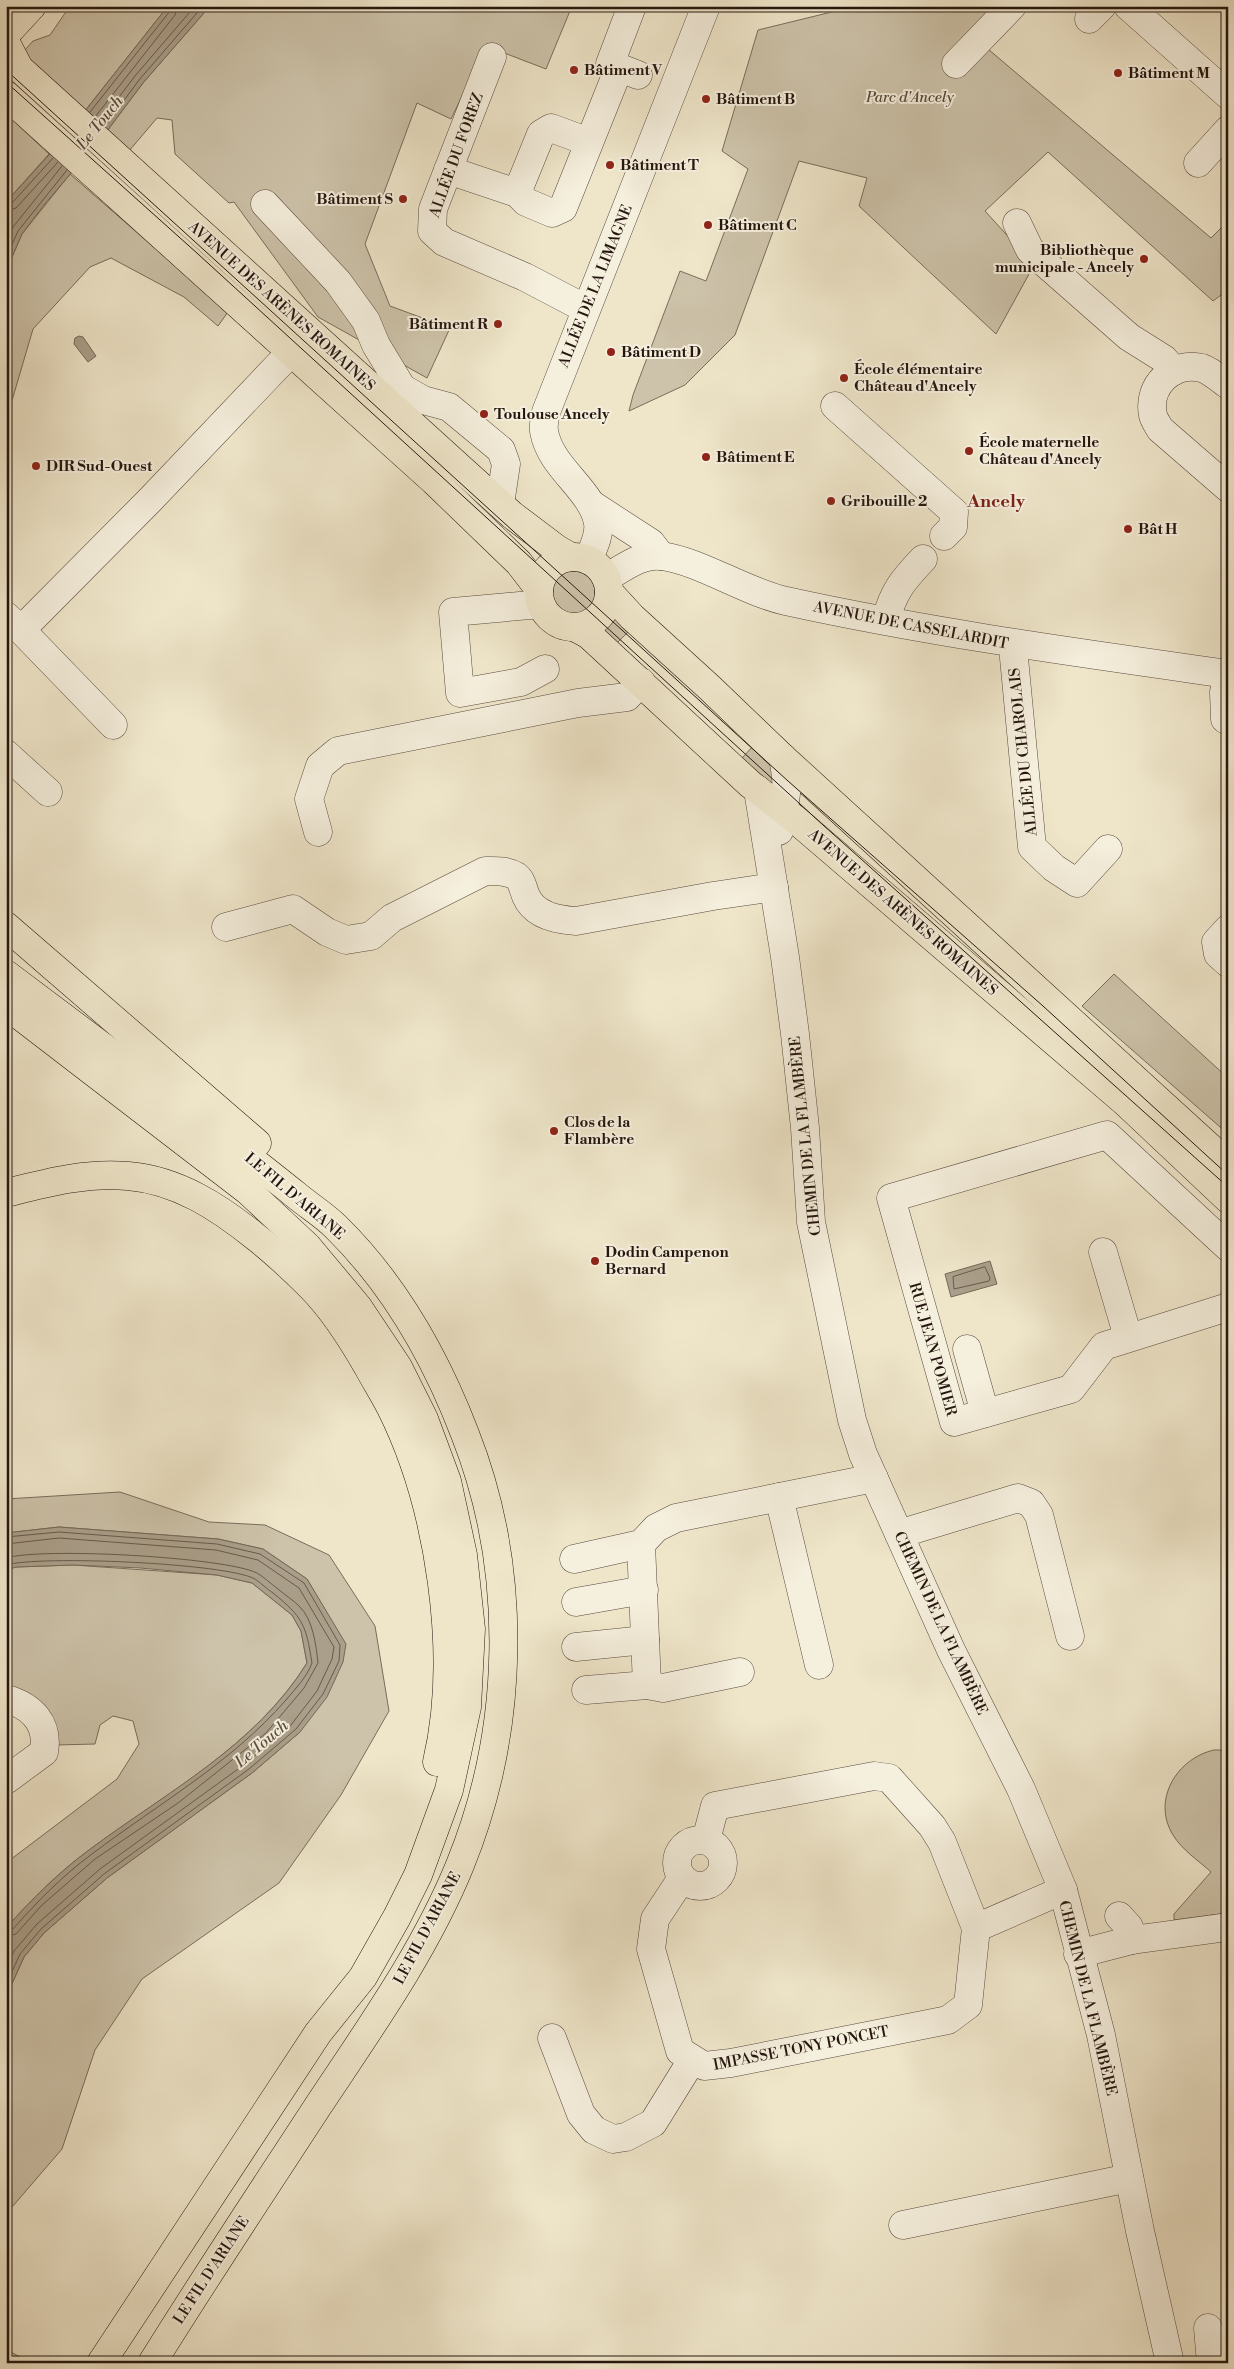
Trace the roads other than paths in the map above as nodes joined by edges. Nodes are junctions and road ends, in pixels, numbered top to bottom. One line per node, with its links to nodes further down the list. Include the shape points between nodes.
1 (32, 6): 6 (main road)
2 (632, 6): 12 (street, via 610,64 628,71)
3 (706, 6): 18 (street, ALLÉE DE LA LIMAGNE)
4 (1012, 6): 8 (street)
5 (1128, 6): 10 (street)
6 (7, 33): 22 (main road, AVENUE DES ARÈNES ROMAINES, via 19,68 150,186)
7 (492, 57): 14 (street, ALLÉE DU FOREZ)
8 (956, 64)
9 (6, 95): 19 (main road, AVENUE DES ARÈNES ROMAINES)
10 (1228, 95)
11 (1228, 130): 13 (street)
12 (590, 142): 15 (street, via 551,128 541,134); 15 (street, via 563,208 552,213 526,202)
13 (1198, 163)
14 (448, 170): 15 (street); 18 (street, ALLÉE DU FOREZ, via 433,209 431,222 436,237)
15 (517, 193)
16 (265, 204): 22 (street, via 338,282 366,321)
17 (1017, 223): 20 (street, via 1030,250 1128,337 1164,359)
18 (586, 309): 26 (street, ALLÉE DE LA LIMAGNE, via 546,412 543,430 553,456)
19 (291, 352): 31 (main road, AVENUE DES ARÈNES ROMAINES, via 434,481 519,564); 33 (street, AVENUE DES ARÈNES ROMAINES, via 161,488)
20 (1174, 371): 21 (street, via 1202,368); 24 (street, via 1156,387 1153,416 1160,429)
21 (1228, 385)
22 (395, 395): 25 (main road, AVENUE DES ARÈNES ROMAINES); 25 (street, via 449,407 501,450 506,464)
23 (835, 406): 27 (street, via 954,512 953,527)
24 (1228, 488)
25 (500, 504): 30 (main road, AVENUE DES ARÈNES ROMAINES, via 557,549)
26 (591, 504): 28 (street, via 651,542); 30 (street, ALLÉE DE LA LIMAGNE, via 598,523)
27 (944, 536)
28 (661, 556): 30 (street, AVENUE DE CASSELARDIT, via 646,557); 32 (street, AVENUE DE CASSELARDIT, via 784,600)
29 (923, 559): 32 (street, via 899,585 890,602)
30 (594, 572): 31 (main road, via 551,565 540,580); 34 (main road, via 608,603 597,620); 42 (main road, AVENUE DES ARÈNES ROMAINES, via 632,617)
31 (540, 597): 34 (main road, via 549,618); 38 (street, via 453,612 460,693 521,682 538,672 527,695 432,718)
32 (886, 620): 35 (street, AVENUE DE CASSELARDIT)
33 (14, 623): 40 (street)
34 (576, 628): 37 (main road, AVENUE DES ARÈNES ROMAINES, via 589,635)
35 (1014, 644): 36 (street, AVENUE DE CASSELARDIT); 47 (street, ALLÉE DU CHAROLAIS, via 1032,847 1054,868 1077,883)
36 (1228, 676): 39 (street, AVENUE DE CASSELARDIT, via 1224,692)
37 (641, 682): 43 (main road, AVENUE DES ARÈNES ROMAINES); 46 (street, via 627,697 578,703 338,751 320,766 309,799)
38 (427, 715)
39 (1228, 720)
40 (113, 725)
41 (6, 754): 44 (street)
42 (783, 758): 45 (street, CHEMIN DE LA FLAMBÈRE, via 788,781); 55 (main road, AVENUE DES ARÈNES ROMAINES)
43 (758, 790): 45 (main road, AVENUE DES ARÈNES ROMAINES); 48 (street, CHEMIN DE LA FLAMBÈRE)
44 (48, 792)
45 (783, 809): 48 (street, CHEMIN DE LA FLAMBÈRE); 57 (main road, AVENUE DES ARÈNES ROMAINES, via 1125,1102)
46 (318, 832)
47 (1108, 849)
48 (773, 878): 50 (street, via 713,896 576,921 556,920 535,908 516,876 502,870 485,871 392,918 371,936 346,940 327,932 293,909); 65 (street, CHEMIN DE LA FLAMBÈRE, via 795,1034 811,1222 852,1420)
49 (6, 926): 58 (main road, via 322,1200)
50 (226, 927)
51 (1228, 929): 52 (street, via 1216,942 1218,954)
52 (1228, 963)
53 (6, 974): 58 (main road, LE FIL D'ARIANE, via 257,1163)
54 (6, 1004): 89 (main road, LE FIL D'ARIANE, via 241,1185 307,1246 358,1307 398,1368 424,1419 447,1481 463,1555 471,1629 467,1707 449,1790 418,1875 397,1917 363,1977)
55 (1228, 1164)
56 (6, 1193): 89 (main road, via 51,1182 129,1176 190,1193 224,1212 312,1287 330,1310 353,1341 392,1409 414,1466 433,1527 445,1617 448,1673 441,1748 427,1807 390,1898)
57 (1228, 1199)
58 (335, 1226): 97 (main road, LE FIL D'ARIANE, via 374,1270 408,1316 447,1386 479,1469 496,1542 504,1613 501,1695 488,1780 460,1865 424,1940)
59 (1228, 1247): 64 (street, RUE JEAN POMIER, via 1107,1135 891,1198 954,1422)
60 (1103, 1252): 62 (street)
61 (1228, 1307): 62 (street, RUE JEAN POMIER)
62 (1128, 1337): 64 (street, RUE JEAN POMIER, via 1104,1346 1071,1389)
63 (967, 1349): 64 (street)
64 (985, 1413)
65 (874, 1478): 66 (street); 67 (street, CHEMIN DE LA FLAMBÈRE)
66 (779, 1497): 68 (street, via 676,1518 656,1528); 75 (street)
67 (899, 1534): 72 (street, via 1018,1498 1030,1503 1039,1515); 83 (street, CHEMIN DE LA FLAMBÈRE, via 951,1650 1021,1789)
68 (641, 1544): 69 (street); 70 (street)
69 (574, 1559)
70 (644, 1590): 71 (street); 73 (street)
71 (576, 1602)
72 (1070, 1636)
73 (645, 1640): 74 (street); 77 (street)
74 (576, 1647)
75 (819, 1665)
76 (740, 1672): 77 (street, via 662,1688)
77 (647, 1685): 78 (street)
78 (586, 1690)
79 (6, 1698): 80 (street, via 20,1702 37,1716 45,1730 46,1742 44,1752)
80 (6, 1780)
81 (706, 1840): 82 (street, via 697,1840 682,1848 677,1861); 82 (street, via 722,1854 722,1872 711,1884 695,1886); 86 (street, IMPASSE TONY PONCET, via 715,1806 874,1776 889,1778 932,1826 942,1842)
82 (682, 1878): 91 (street, IMPASSE TONY PONCET, via 655,1919 651,1949 680,2051)
83 (1062, 1890): 86 (street); 88 (street, CHEMIN DE LA FLAMBÈRE)
84 (1119, 1916): 87 (street, via 1129,1927)
85 (1228, 1927): 87 (street)
86 (976, 1928): 91 (street, IMPASSE TONY PONCET, via 968,2005 948,2020 732,2063 704,2066)
87 (1132, 1940): 88 (street)
88 (1078, 1954): 92 (street, CHEMIN DE LA FLAMBÈRE, via 1101,2035)
89 (318, 2033): 95 (main road, LE FIL D'ARIANE)
90 (552, 2038): 91 (street, via 580,2114 594,2130 613,2139 626,2137 653,2123)
91 (692, 2060)
92 (1129, 2178): 93 (street); 98 (street, CHEMIN DE LA FLAMBÈRE)
93 (903, 2225)
94 (1208, 2328): 96 (street)
95 (105, 2356)
96 (1214, 2361)
97 (152, 2363)
98 (1170, 2363)

